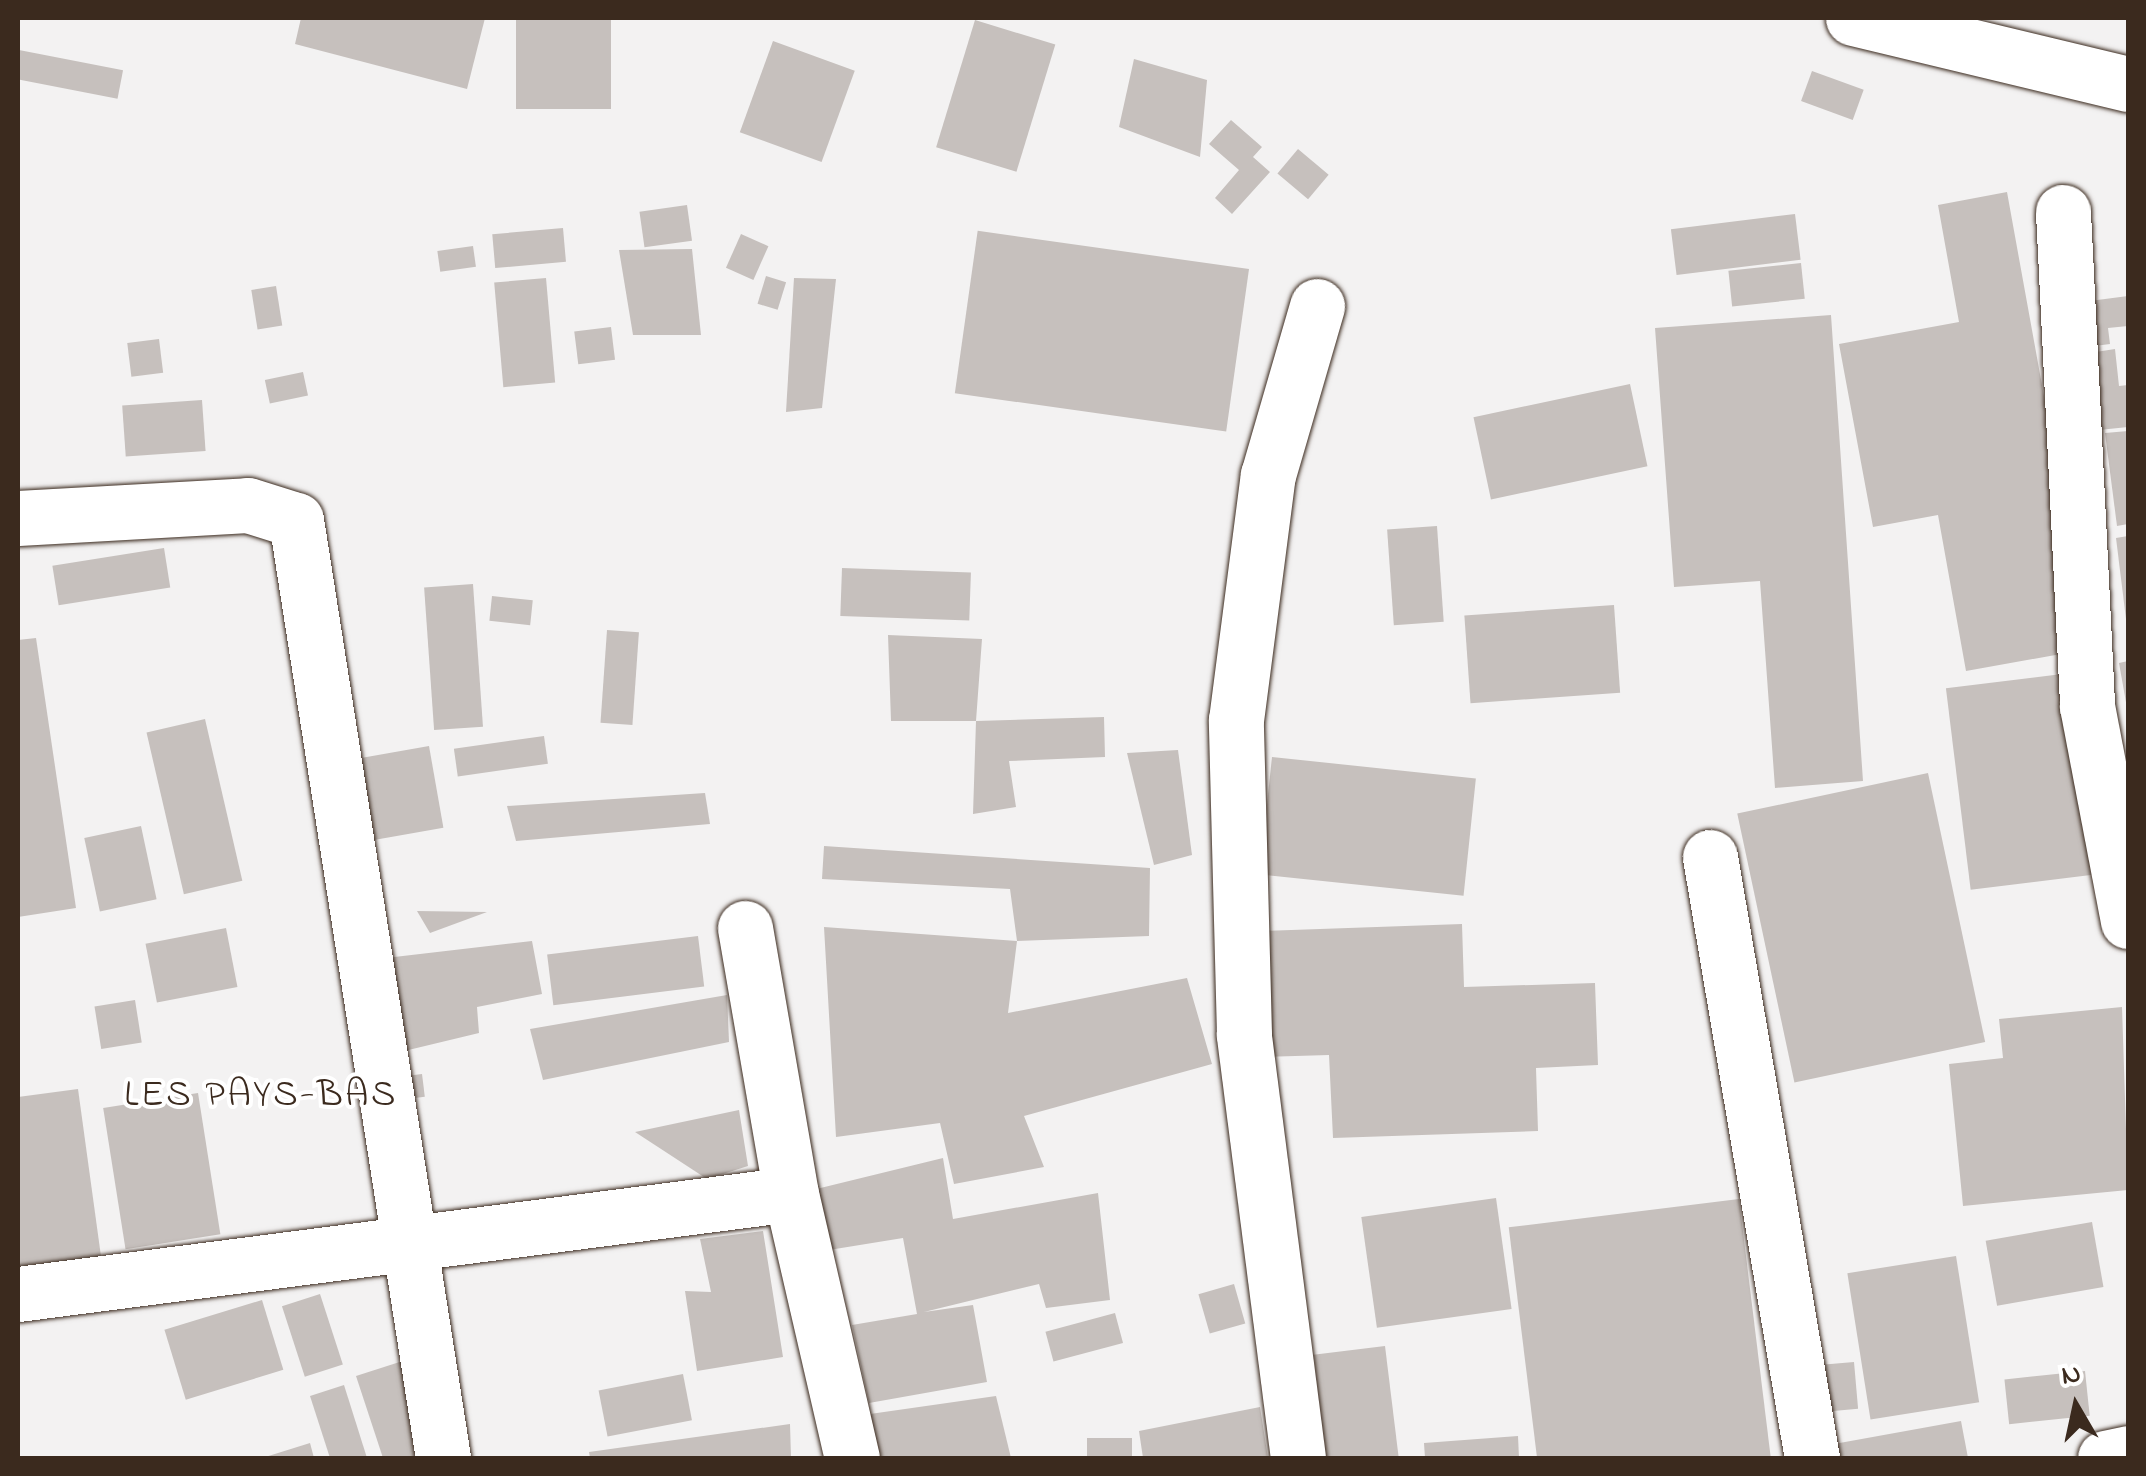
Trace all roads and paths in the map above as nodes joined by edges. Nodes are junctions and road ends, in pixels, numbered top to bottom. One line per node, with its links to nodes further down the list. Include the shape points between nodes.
1 (1853, 18): 2 (main road)
2 (2128, 84)
3 (2063, 212): 7 (main road, via 2087,706)
4 (1316, 306): 15 (main road, via 1268,475 1236,720 1244,1034)
5 (18, 518): 10 (main road, via 248,505 296,520)
6 (1710, 858): 16 (main road)
7 (2128, 921)
8 (745, 928): 9 (main road)
9 (791, 1194): 10 (main road); 14 (main road)
10 (410, 1243): 11 (main road); 13 (main road)
11 (18, 1294)
12 (2128, 1454): 17 (main road)
13 (443, 1458)
14 (852, 1458)
15 (1298, 1458)
16 (1812, 1458)
17 (2105, 1458)

